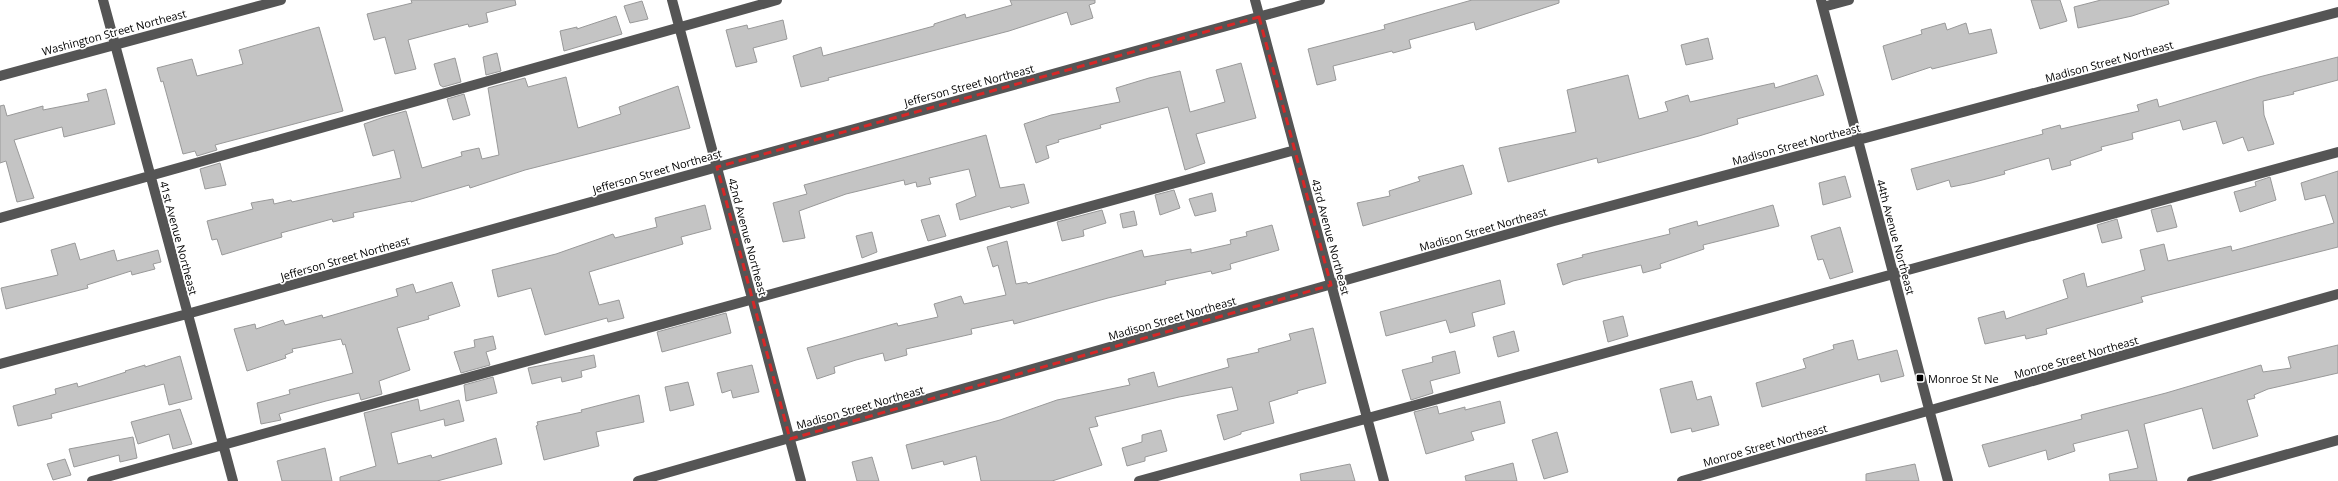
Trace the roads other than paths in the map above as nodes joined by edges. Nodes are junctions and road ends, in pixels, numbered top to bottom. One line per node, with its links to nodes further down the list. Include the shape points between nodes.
1 (103, 0): 12 (street, 41st Avenue Northeast)
2 (281, 0): 12 (street, Washington Street Northeast)
3 (672, 0): 11 (street, 42nd Avenue Northeast)
4 (777, 0): 11 (street)
5 (1255, 0): 10 (street, 43rd Avenue Northeast)
6 (1320, 0): 10 (street, Jefferson Street Northeast)
7 (1849, 0): 8 (street)
8 (1822, 4): 14 (street, 44th Avenue Northeast)
9 (2338, 12): 14 (street, Madison Street Northeast)
10 (1259, 17): 15 (street, 43rd Avenue Northeast); 17 (street, Jefferson Street Northeast)
11 (679, 26): 17 (street, 42nd Avenue Northeast); 18 (street)
12 (115, 45): 13 (street, Washington Street Northeast); 18 (street, 41st Avenue Northeast)
13 (0, 76)
14 (1858, 140): 20 (street, 44th Avenue Northeast); 21 (street, Madison Street Northeast, via 1554,221)
15 (1295, 150): 21 (street, 43rd Avenue Northeast); 23 (street)
16 (2338, 152): 20 (street)
17 (717, 167): 23 (street, 42nd Avenue Northeast); 24 (street, Jefferson Street Northeast)
18 (150, 177): 19 (street); 24 (street, 41st Avenue Northeast)
19 (0, 218)
20 (1893, 273): 26 (street, 44th Avenue Northeast); 27 (street)
21 (1331, 285): 27 (street, 43rd Avenue Northeast); 28 (street, Madison Street Northeast)
22 (2338, 294): 26 (street, Monroe Street Northeast)
23 (752, 300): 28 (street, 42nd Avenue Northeast); 30 (street)
24 (187, 314): 25 (street, Jefferson Street Northeast); 30 (street, 41st Avenue Northeast)
25 (0, 364)
26 (1930, 412): 37 (street, Monroe Street Northeast); 38 (street, 44th Avenue Northeast)
27 (1367, 419): 35 (street); 36 (street, 43rd Avenue Northeast)
28 (790, 439): 33 (street, Madison Street Northeast); 34 (street, 42nd Avenue Northeast)
29 (2338, 440): 39 (street)
30 (223, 444): 31 (street); 32 (street, 41st Avenue Northeast)
31 (92, 481)
32 (233, 481)
33 (638, 481)
34 (801, 481)
35 (1139, 481)
36 (1384, 481)
37 (1682, 481)
38 (1948, 481)
39 (2192, 481)

